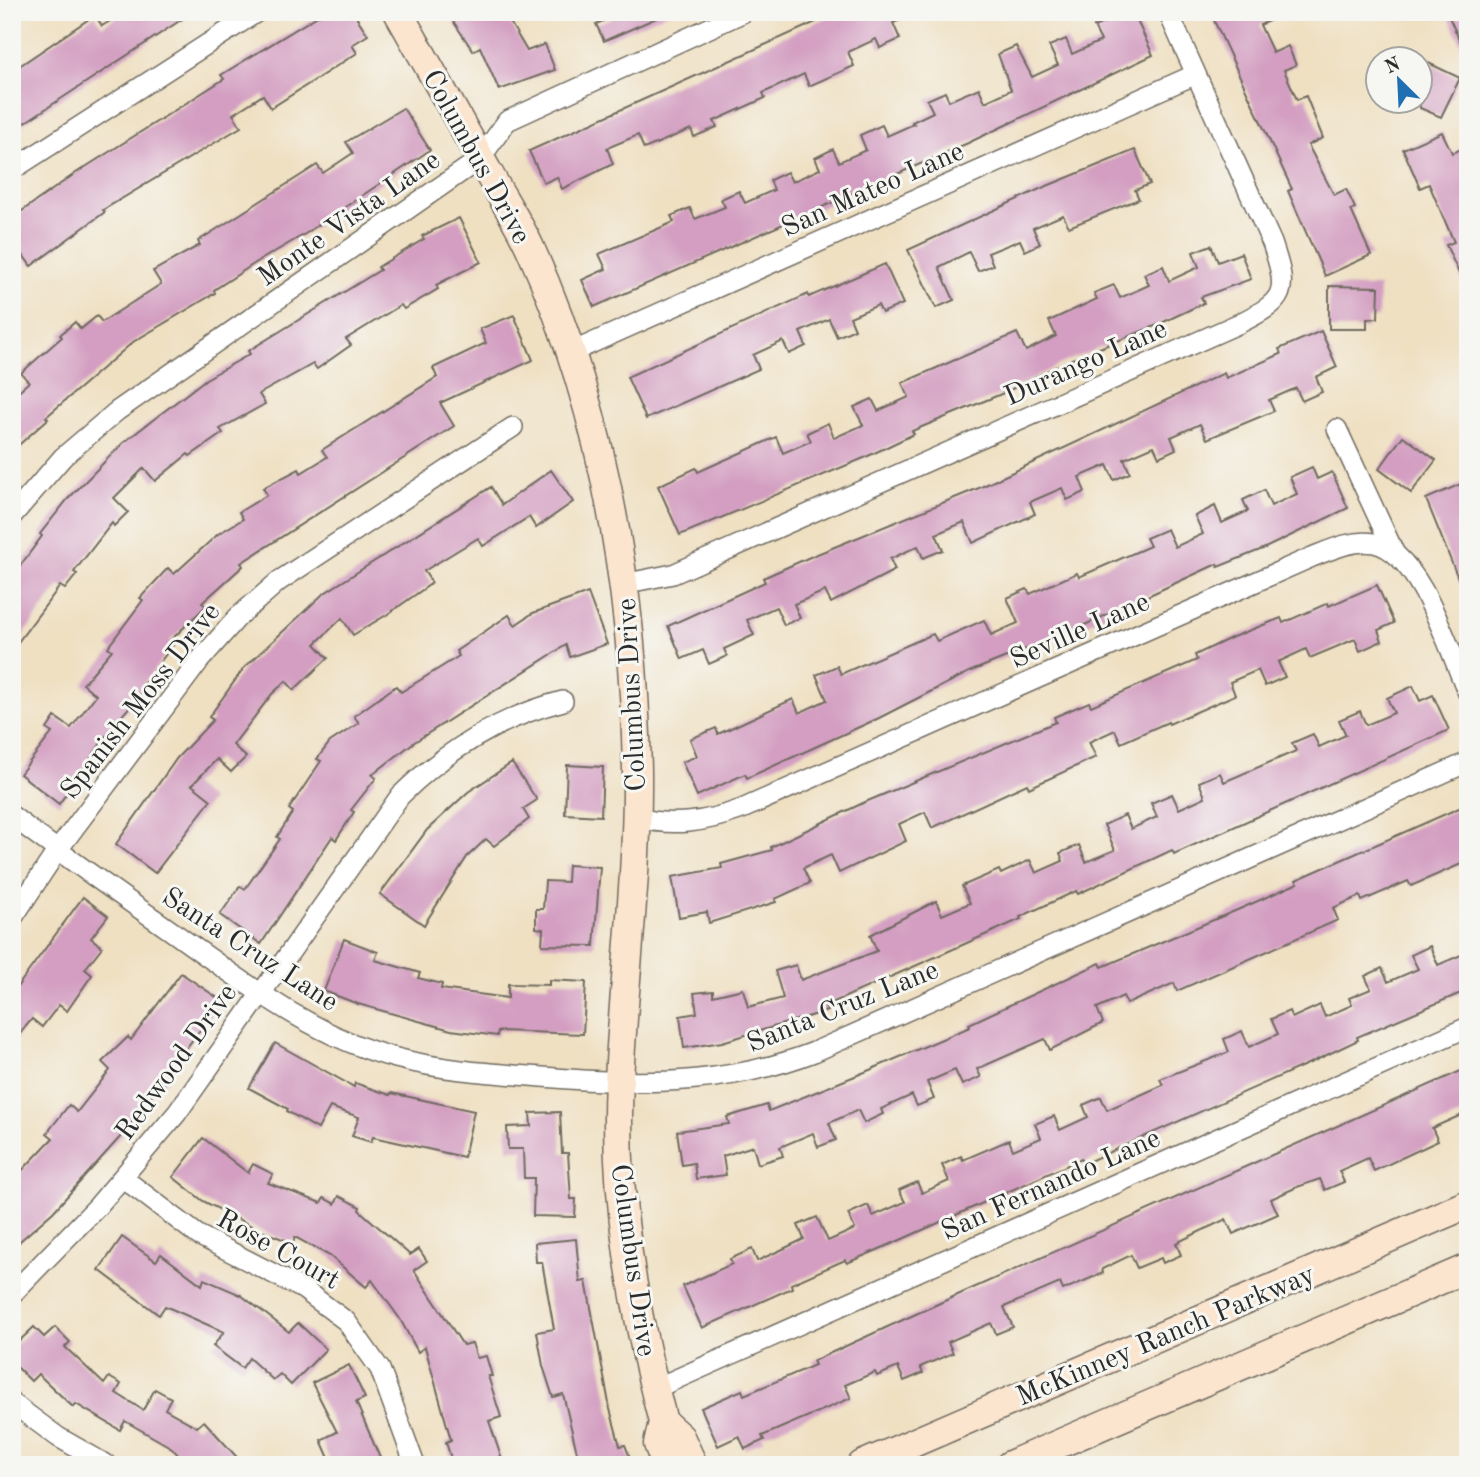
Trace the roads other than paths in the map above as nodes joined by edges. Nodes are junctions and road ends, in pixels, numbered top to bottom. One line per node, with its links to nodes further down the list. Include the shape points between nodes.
1 (257, 12): 8 (street)
2 (398, 12): 7 (street, Columbus Drive)
3 (744, 12): 5 (street, Monte Vista Lane)
4 (1168, 12): 6 (street, Durango Lane)
5 (700, 22): 7 (street, Monte Vista Lane, via 507,121)
6 (1194, 75): 9 (street, San Mateo Lane); 14 (street, Durango Lane, via 1272,243 1282,279 1282,292 1275,303 1240,323 673,574)
7 (480, 159): 9 (street, Columbus Drive, via 530,247); 12 (street, Monte Vista Lane, via 117,411 63,457)
8 (12, 170)
9 (572, 352): 14 (street, Columbus Drive, via 613,514)
10 (513, 427): 20 (street, Spanish Moss Drive, via 279,581 238,617 200,660)
11 (1337, 429): 13 (street)
12 (12, 516)
13 (1394, 552): 15 (street, via 1413,573); 19 (street, Seville Lane, via 1367,542 1311,557 743,809 688,824)
14 (624, 583): 19 (street, Columbus Drive)
15 (1468, 693)
16 (563, 701): 22 (street, Redwood Drive, via 499,724 417,779)
17 (1468, 762): 24 (street, Santa Cruz Lane, via 792,1061 704,1081)
18 (12, 816): 20 (street, Santa Cruz Lane)
19 (637, 818): 24 (street, Columbus Drive)
20 (57, 851): 21 (street, Spanish Moss Drive); 22 (street, Santa Cruz Lane)
21 (12, 919)
22 (259, 992): 24 (street, Santa Cruz Lane, via 338,1038 395,1058 464,1071); 25 (street, Redwood Drive, via 177,1113)
23 (1468, 1027): 29 (street, San Fernando Lane)
24 (618, 1083): 29 (street, Columbus Drive, via 620,1197)
25 (123, 1178): 28 (street, Redwood Drive); 33 (street, Rose Court, via 198,1235 303,1289 346,1321 380,1369)
26 (1468, 1204): 36 (street, McKinney Ranch Parkway)
27 (1468, 1268): 37 (street, McKinney Ranch Parkway)
28 (12, 1294)
29 (654, 1389): 31 (street, Columbus Drive)
30 (12, 1403): 32 (street)
31 (663, 1422): 34 (street, Columbus Drive, via 658,1444); 35 (street, Columbus Drive, via 680,1437)
32 (107, 1465)
33 (415, 1465)
34 (666, 1465)
35 (693, 1465)
36 (862, 1465)
37 (1010, 1465)

